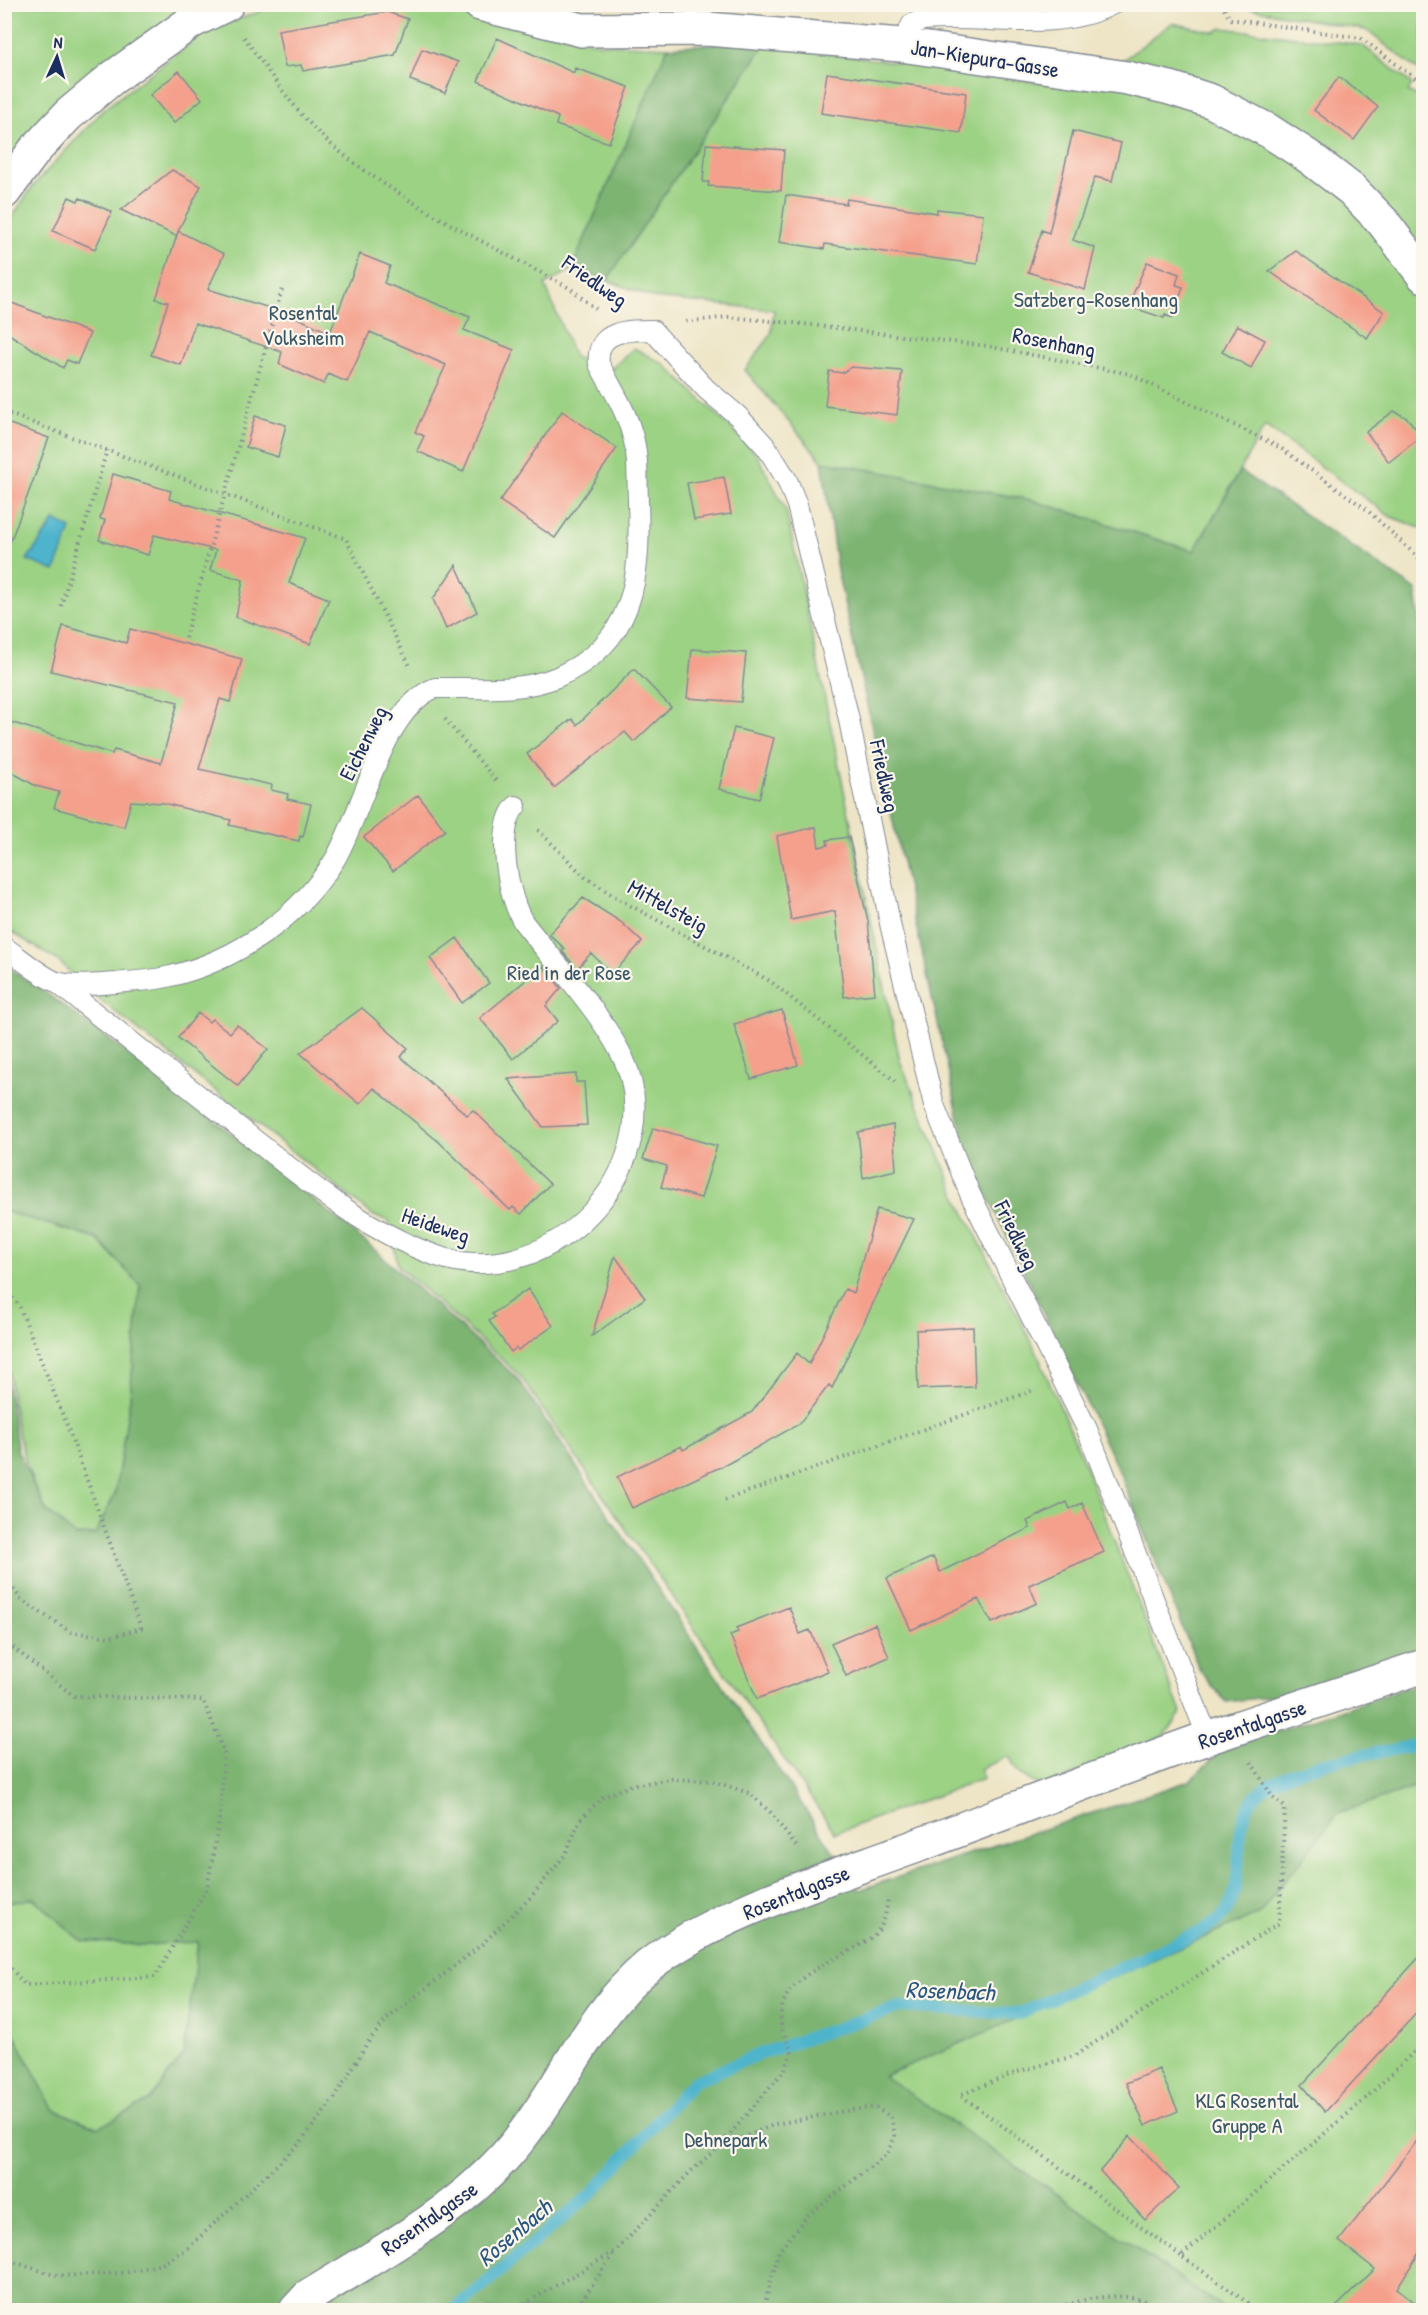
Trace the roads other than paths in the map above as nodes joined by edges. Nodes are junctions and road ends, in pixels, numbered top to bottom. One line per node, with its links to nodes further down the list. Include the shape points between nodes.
1 (228, 4): 5 (street, via 191,22 111,79 34,150)
2 (480, 4): 4 (street, Jan-Kiepura-Gasse, via 582,30 707,29)
3 (1113, 4): 4 (lane, via 1097,12 1058,20 923,20 912,24)
4 (901, 45): 6 (street, Jan-Kiepura-Gasse, via 1126,78 1210,101 1269,131 1352,190 1383,222)
5 (4, 192)
6 (1424, 276)
7 (423, 693): 10 (lane, Eichenweg, via 393,730 335,859 312,893 284,919 222,958 170,976 96,984); 12 (lane, Friedlweg, via 435,688 528,686 556,678 591,658 614,636 633,591 638,561 636,453 633,434 598,357 608,339 621,330 652,330 767,448 787,480 812,561 891,928 934,1105 970,1194 1087,1429)
8 (516, 806): 10 (lane, Heideweg, via 510,811 506,826 508,880 514,906 620,1052 631,1081 633,1104 632,1138 614,1184 586,1219 558,1240 534,1251 491,1263 457,1261 418,1248 356,1218)
9 (4, 947): 10 (lane)
10 (56, 982)
11 (1424, 1666): 12 (street, Rosentalgasse)
12 (1208, 1738): 13 (street, Rosentalgasse, via 743,1913 650,1965 618,1994 517,2142 487,2177 412,2234 308,2297)
13 (296, 2310)

